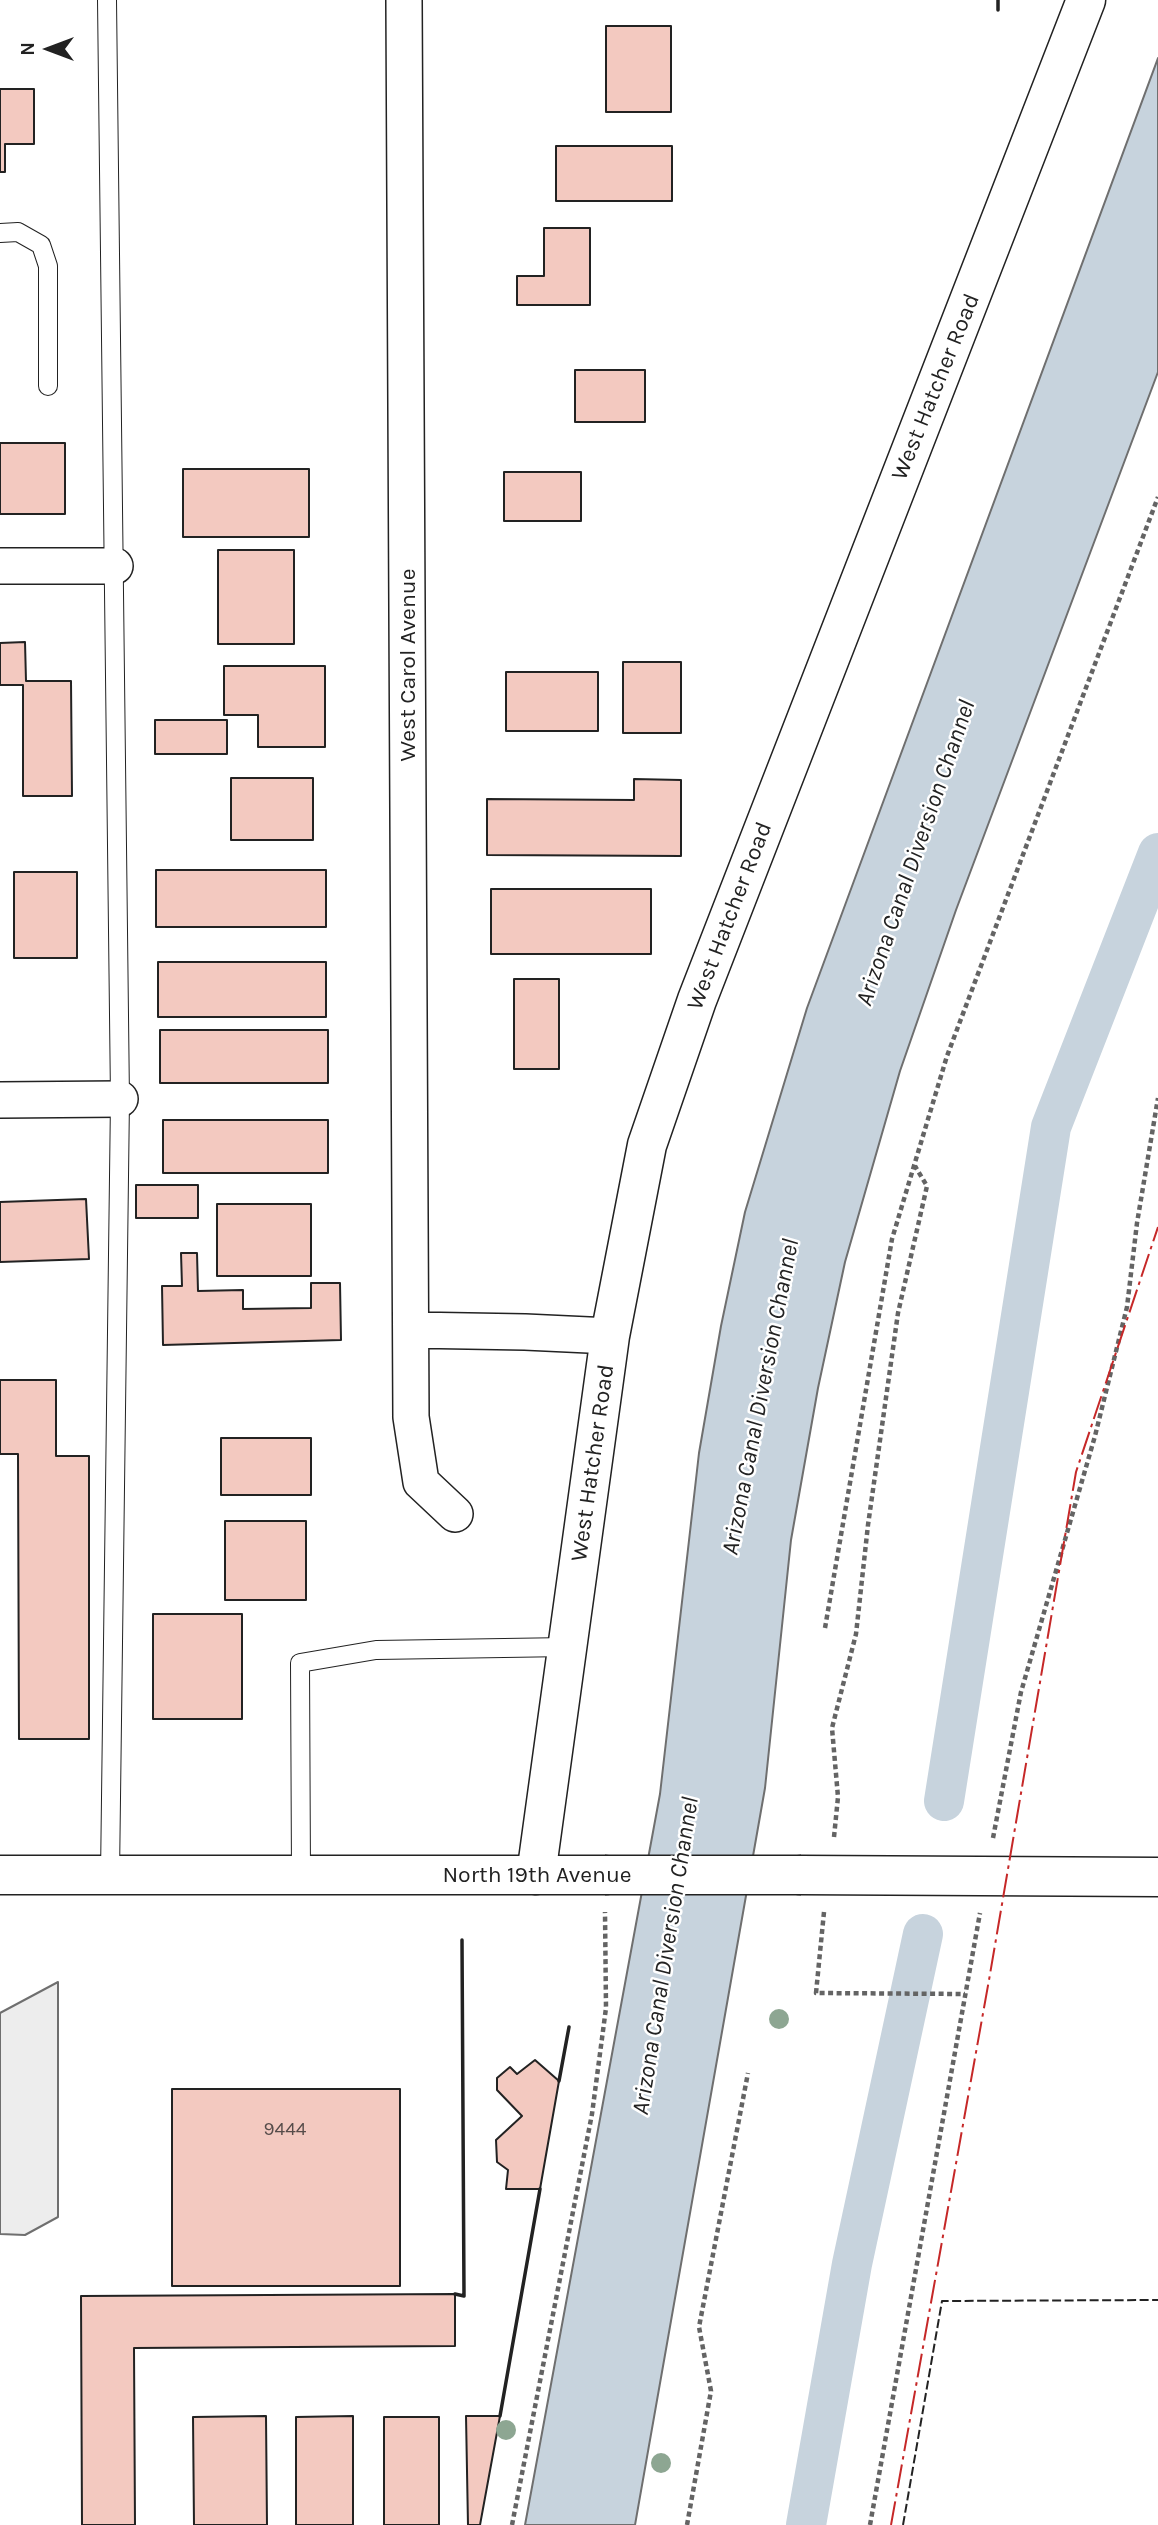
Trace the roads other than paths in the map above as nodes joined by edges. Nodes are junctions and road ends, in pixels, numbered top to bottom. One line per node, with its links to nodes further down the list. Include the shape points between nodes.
1 (107, 0): 7 (lane)
2 (404, 0): 10 (street, West Carol Avenue)
3 (1086, 0): 11 (street, West Hatcher Road, via 697,1000 647,1144)
4 (0, 233): 5 (lane, via 18,232 41,245 48,266)
5 (48, 386)
6 (0, 566): 7 (street)
7 (115, 566): 8 (lane)
8 (120, 1099): 9 (street); 16 (lane)
9 (0, 1100)
10 (411, 1331): 11 (street); 12 (street, West Carol Avenue, via 411,1417 421,1482)
11 (610, 1336): 13 (street, West Hatcher Road)
12 (455, 1514)
13 (568, 1647): 17 (lane, via 376,1650 300,1663); 18 (street, West Hatcher Road)
14 (1158, 1856): 19 (street, North 19th Avenue)
15 (0, 1875): 16 (street, North 19th Avenue)
16 (110, 1875): 17 (street, North 19th Avenue)
17 (301, 1875): 18 (street, North 19th Avenue)
18 (536, 1875): 19 (street, North 19th Avenue, bridge)
19 (1158, 1877)

